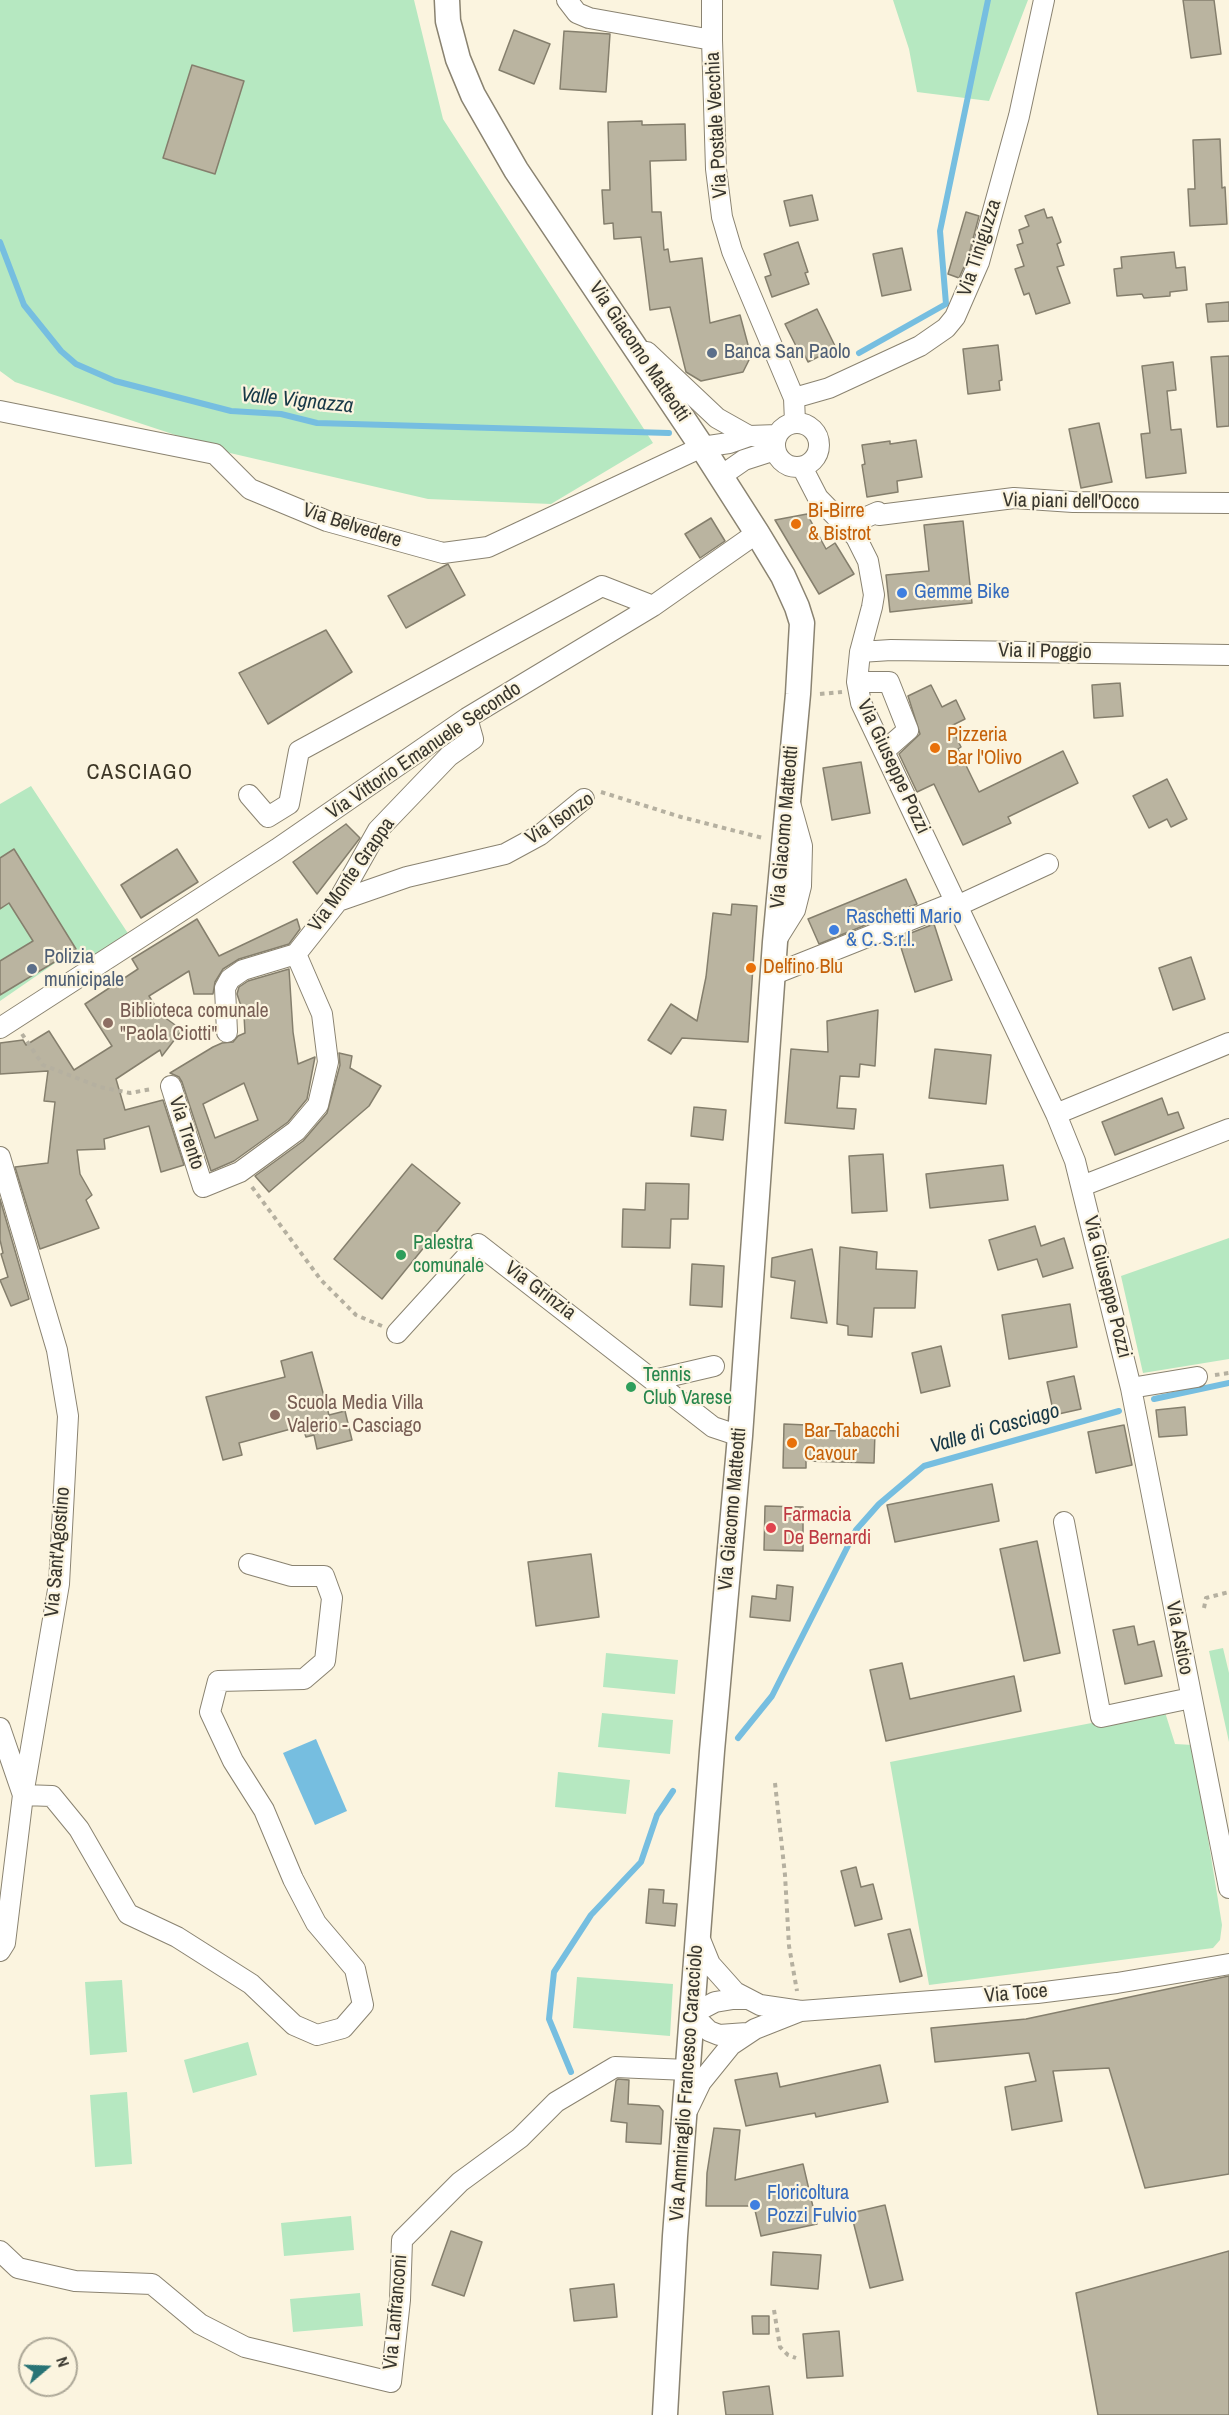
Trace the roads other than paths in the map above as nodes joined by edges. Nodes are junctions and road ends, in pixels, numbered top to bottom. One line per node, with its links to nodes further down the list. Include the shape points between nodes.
1 (447, 0): 6 (main road, Via Giacomo Matteotti, via 458,59 473,95 516,170)
2 (567, 0): 5 (street, Via Postale Vecchia, via 577,13 589,18)
3 (712, 0): 5 (street)
4 (1044, 0): 7 (street, Via Tiniguzza, via 1019,116 979,262 955,317 920,346 829,388)
5 (712, 40): 7 (street, Via Postale Vecchia, via 716,169 722,217 732,251)
6 (618, 322): 10 (street, via 717,418); 12 (main road, Via Giacomo Matteotti)
7 (794, 398): 9 (street, Via Postale Vecchia)
8 (0, 411): 12 (street, Via Belvedere, via 214,454 250,489 327,521 443,553 488,547)
9 (795, 422): 11 (street, via 781,429); 13 (street, via 809,426 818,438 815,459)
10 (748, 436): 11 (street, Via Belvedere); 12 (street, Via Belvedere)
11 (776, 442): 13 (street, via 782,462); 14 (street)
12 (702, 447): 14 (main road, Via Giacomo Matteotti)
13 (802, 467): 16 (street, Via Giuseppe Pozzi, via 818,498)
14 (720, 476): 17 (main road, Via Giacomo Matteotti)
15 (1229, 503): 16 (street, Via piani dell'Occo, via 1014,498 879,515 878,512)
16 (846, 526): 19 (street, Via Giuseppe Pozzi, via 864,550 873,583 872,607)
17 (757, 533): 18 (street, Via Vittorio Emanuele Secondo); 32 (main road, Via Giacomo Matteotti, via 783,576 802,623)
18 (653, 606): 22 (street, Via Vittorio Emanuele Secondo); 26 (street, via 602,586 299,751 289,804)
19 (860, 652): 20 (street, Via il Poggio); 21 (street, Via Giuseppe Pozzi)
20 (1229, 655)
21 (857, 686): 23 (street, Via Giuseppe Pozzi); 23 (street, via 889,682 908,730)
22 (467, 718): 27 (street, Via Vittorio Emanuele Secondo); 29 (street, Via Monte Grappa, via 473,739 449,756 378,830)
23 (884, 751): 30 (street, Via Giuseppe Pozzi)
24 (249, 795): 26 (street)
25 (584, 799): 29 (street, Via Isonzo, via 540,835 505,854 407,877)
26 (268, 817): 27 (street)
27 (278, 849): 33 (street, Via Vittorio Emanuele Secondo)
28 (1048, 864): 30 (street)
29 (338, 900): 31 (street, Via Monte Grappa)
30 (956, 904): 32 (street); 37 (street, Via Giuseppe Pozzi)
31 (296, 954): 34 (street, via 243,970 230,979 225,988); 36 (street, Via Trento, via 322,1014 328,1062 318,1105 296,1131 240,1172 203,1187)
32 (772, 975): 46 (main road, Via Giacomo Matteotti)
33 (6, 1024)
34 (227, 1032)
35 (1229, 1043): 37 (street)
36 (171, 1086)
37 (1056, 1114): 40 (street, Via Giuseppe Pozzi)
38 (1229, 1129): 40 (street)
39 (0, 1157): 52 (street, Via Sant'Agostino, via 57,1350 68,1416 59,1584)
40 (1082, 1186): 45 (street, Via Giuseppe Pozzi)
41 (397, 1333): 44 (street, Via Grinzia, via 478,1244)
42 (714, 1366): 44 (street)
43 (1197, 1377): 45 (street)
44 (654, 1380): 46 (street, Via Grinzia, via 713,1427)
45 (1131, 1388): 49 (street, Via Astico)
46 (740, 1436): 51 (main road, Via Giacomo Matteotti)
47 (1064, 1522): 49 (street, via 1101,1717)
48 (249, 1564): 52 (street, via 291,1576 324,1576 332,1598 325,1661 304,1679 218,1681 210,1712 233,1761 264,1810 316,1923 355,1969 363,2005 343,2028 317,2035 294,2025 251,1984 177,1937 128,1914 79,1829 52,1796)
49 (1191, 1698): 53 (street, Via Astico)
50 (0, 1728): 52 (street)
51 (712, 1751): 55 (main road, Via Ammiraglio Francesco Caracciolo)
52 (23, 1795): 56 (street, Via Sant'Agostino, via 5,1943)
53 (1221, 1807): 54 (street, Via Astico)
54 (1229, 1888)
55 (698, 1936): 58 (street, Via Toce, via 710,1964 735,1992); 60 (main road, Via Ammiraglio Francesco Caracciolo)
56 (0, 1951)
57 (1229, 1964): 59 (street, Via Toce, via 1037,1993)
58 (747, 1999): 59 (street, Via Toce); 60 (street, Via Toce, via 715,2002)
59 (801, 2011): 61 (street, Via Toce)
60 (692, 2014): 61 (street, Via Toce, via 719,2035); 62 (main road, Via Ammiraglio Francesco Caracciolo)
61 (747, 2033): 63 (street, Via Toce, via 708,2070)
62 (688, 2070): 63 (main road, Via Ammiraglio Francesco Caracciolo); 64 (street, Via Lanfranconi, via 615,2067 555,2102 520,2138 460,2182 402,2240 391,2382 245,2347 200,2324 152,2284 75,2281 18,2268)
63 (685, 2118): 65 (main road, Via Ammiraglio Francesco Caracciolo)
64 (0, 2251)
65 (665, 2415)

